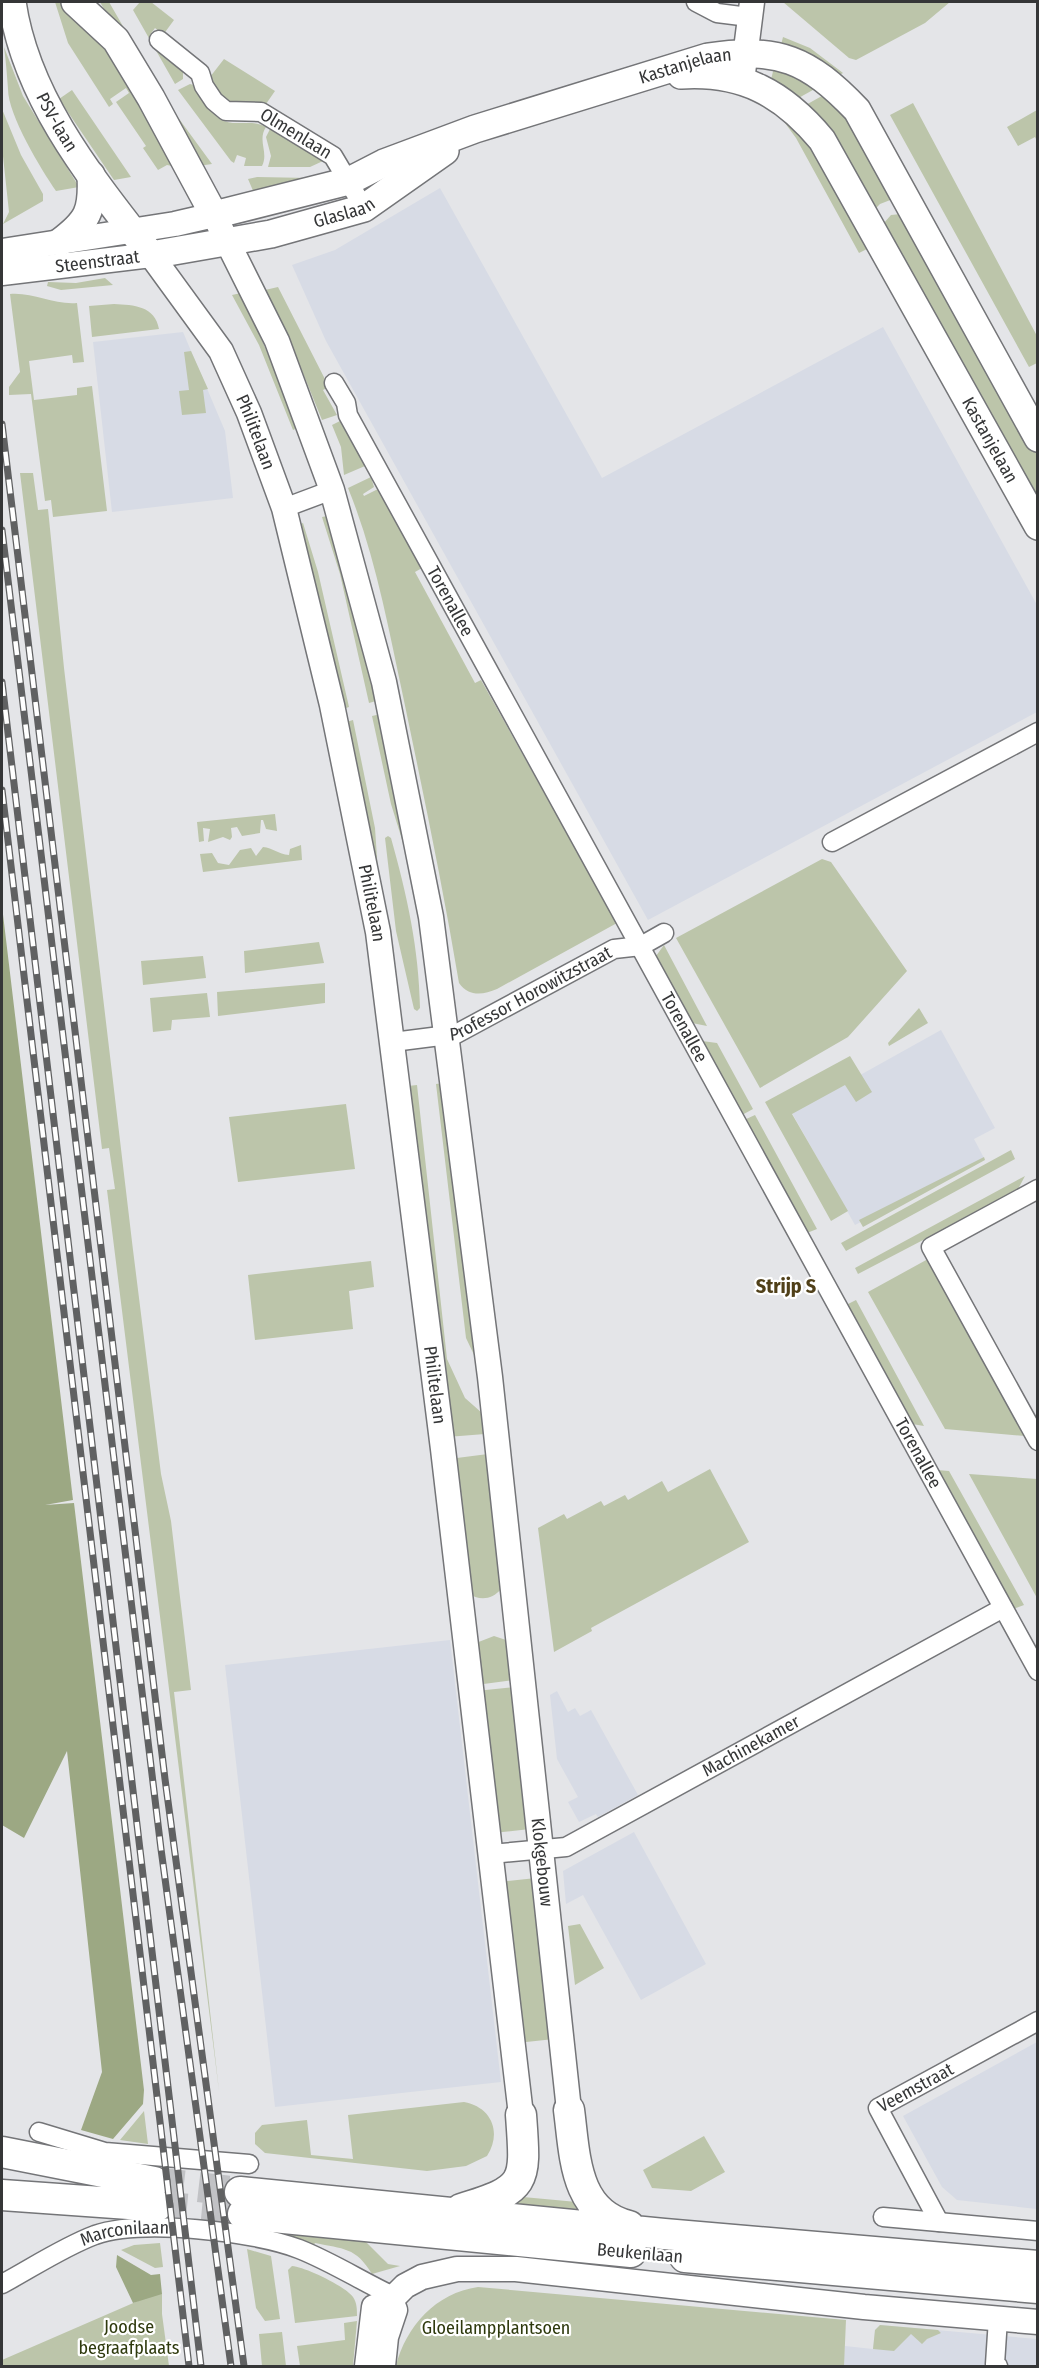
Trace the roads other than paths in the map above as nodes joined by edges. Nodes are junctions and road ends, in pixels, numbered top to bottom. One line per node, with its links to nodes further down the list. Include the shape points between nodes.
1 (12, 2): 12 (main road, PSV-laan, via 16,30 31,75)
2 (75, 2): 6 (main road)
3 (95, 2): 6 (street)
4 (696, 2): 5 (street, via 717,13)
5 (751, 9): 8 (street)
6 (116, 40): 15 (main road)
7 (159, 40): 13 (street, Olmenlaan, via 201,73 204,86 226,111 261,112 333,156)
8 (746, 52): 9 (main road, Kastanjelaan, via 708,57); 10 (street); 25 (main road, Kastanjelaan, via 787,58 803,65 833,85 857,110)
9 (650, 77): 10 (main road, Kastanjelaan, via 711,73); 11 (main road, Glaslaan)
10 (742, 81): 28 (main road, Kastanjelaan, via 792,108 822,140)
11 (475, 129): 13 (main road, Glaslaan, via 384,163); 14 (main road, Glaslaan)
12 (91, 176): 17 (main road, PSV-laan); 18 (main road, via 92,201 87,216 80,227)
13 (349, 182): 14 (street, Olmenlaan); 15 (main road, Glaslaan)
14 (364, 208): 19 (main road, Glaslaan)
15 (214, 215): 16 (street, Glaslaan); 19 (street); 21 (street)
16 (175, 224): 17 (street, Glaslaan); 20 (street, via 162,233)
17 (131, 229): 18 (street, Steenstraat); 20 (main road, Philitelaan)
18 (60, 242): 22 (street, Steenstraat)
19 (228, 242): 21 (main road, Glaslaan); 26 (street, via 277,341)
20 (153, 249): 21 (main road, Steenstraat); 23 (street, Steenstraat); 27 (street, Philitelaan, via 220,351 249,413)
21 (192, 249)
22 (2, 251)
23 (2, 273)
24 (334, 382): 32 (street, Torenallee, via 348,415)
25 (1038, 438)
26 (332, 490): 27 (street); 33 (street, via 384,682 431,917)
27 (284, 508): 34 (street, Philitelaan, via 332,705 378,932)
28 (1038, 526)
29 (1038, 732): 30 (street)
30 (832, 842)
31 (664, 933): 32 (street, Professor Horowitzstraat)
32 (641, 945): 33 (street, Professor Horowitzstraat, via 614,950); 37 (street, Torenallee)
33 (447, 1037): 34 (street, Professor Horowitzstraat); 39 (street, Klokgebouw, via 490,1377)
34 (393, 1042): 40 (street, Philitelaan)
35 (1038, 1189): 36 (street, via 931,1246)
36 (1038, 1442)
37 (1003, 1608): 38 (street, Torenallee); 39 (street, Machinekamer, via 566,1846)
38 (1038, 1671)
39 (542, 1849): 40 (street, Machinekamer); 42 (street, Klokgebouw)
40 (491, 1854): 43 (street)
41 (1038, 2021): 51 (street, Veemstraat, via 878,2108)
42 (568, 2110): 53 (main road, via 579,2180 586,2194 597,2208 623,2224)
43 (521, 2115): 49 (main road, via 524,2162 509,2192)
44 (39, 2132): 46 (street, Marconilaan)
45 (2, 2152): 46 (main road, Marconilaan)
46 (57, 2152): 47 (main road, Marconilaan, via 155,2194); 48 (street, Marconilaan, via 105,2152)
47 (2, 2195)
48 (251, 2200): 49 (main road, Beukenlaan); 55 (street, Marconilaan, via 202,2231 128,2228 96,2235); 56 (main road, Beukenlaan); 57 (street, via 283,2244 328,2262)
49 (449, 2212): 53 (main road, Beukenlaan)
50 (883, 2217): 51 (street)
51 (939, 2222): 52 (street)
52 (1038, 2231)
53 (664, 2234): 54 (main road, Beukenlaan)
54 (1038, 2266)
55 (2, 2284)
56 (1038, 2288)
57 (392, 2298): 58 (street, Beukenlaan, via 411,2282 435,2274 457,2269 516,2269); 60 (street, Beukenlaan, via 374,2307); 61 (street, via 395,2310 386,2337)
58 (998, 2319): 59 (street, Beukenlaan); 62 (street)
59 (1038, 2322)
60 (367, 2367)
61 (383, 2367)
62 (998, 2367)

